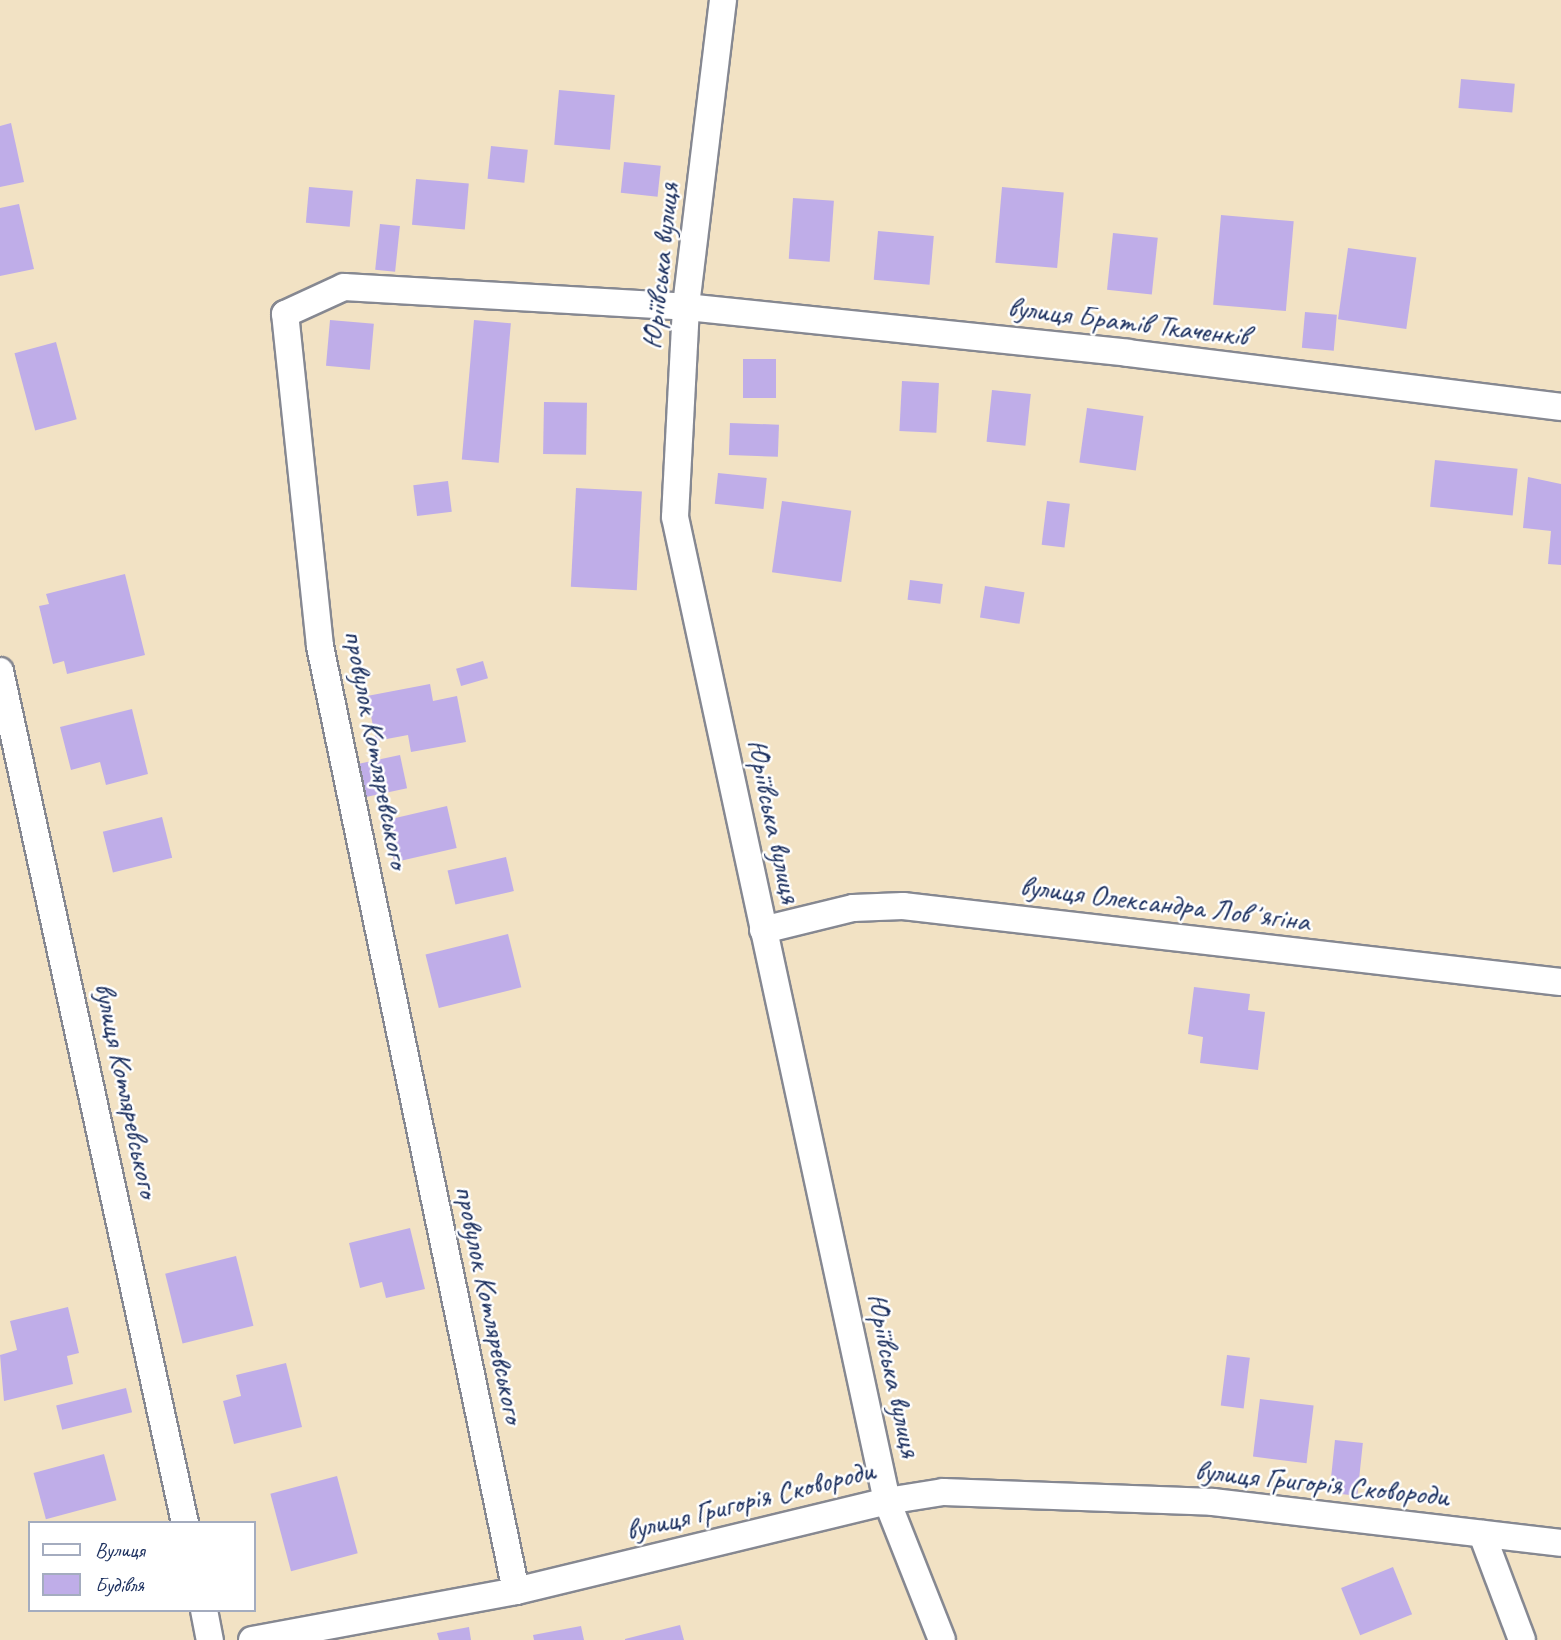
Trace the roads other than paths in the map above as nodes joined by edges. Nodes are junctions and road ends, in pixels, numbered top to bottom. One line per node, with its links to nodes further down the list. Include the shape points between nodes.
1 (723, 0): 2 (street, Юріївська вулиця)
2 (686, 307): 3 (street, вулиця Братів Ткаченків, via 1128,353); 5 (street, Юріївська вулиця, via 675,517); 11 (street, провулок Котляревського, via 344,287 285,314 320,646)
3 (1561, 407)
4 (0, 671): 8 (street, вулиця Котляревського)
5 (763, 930): 6 (street, вулиця Олександра Ловʼягіна, via 853,908 903,906); 7 (street, Юріївська вулиця)
6 (1561, 982)
7 (887, 1501): 9 (street, вулиця Григорія Сковороди, via 943,1492 1213,1502); 11 (street, вулиця Григорія Сковороди); 15 (street, Юріївська вулиця)
8 (185, 1521)
9 (1482, 1534): 10 (street, вулиця Григорія Сковороди); 16 (street)
10 (1561, 1543)
11 (516, 1591): 14 (street, вулиця Григорія Сковороди)
12 (204, 1612): 13 (street)
13 (210, 1640)
14 (252, 1640)
15 (942, 1640)
16 (1522, 1640)

